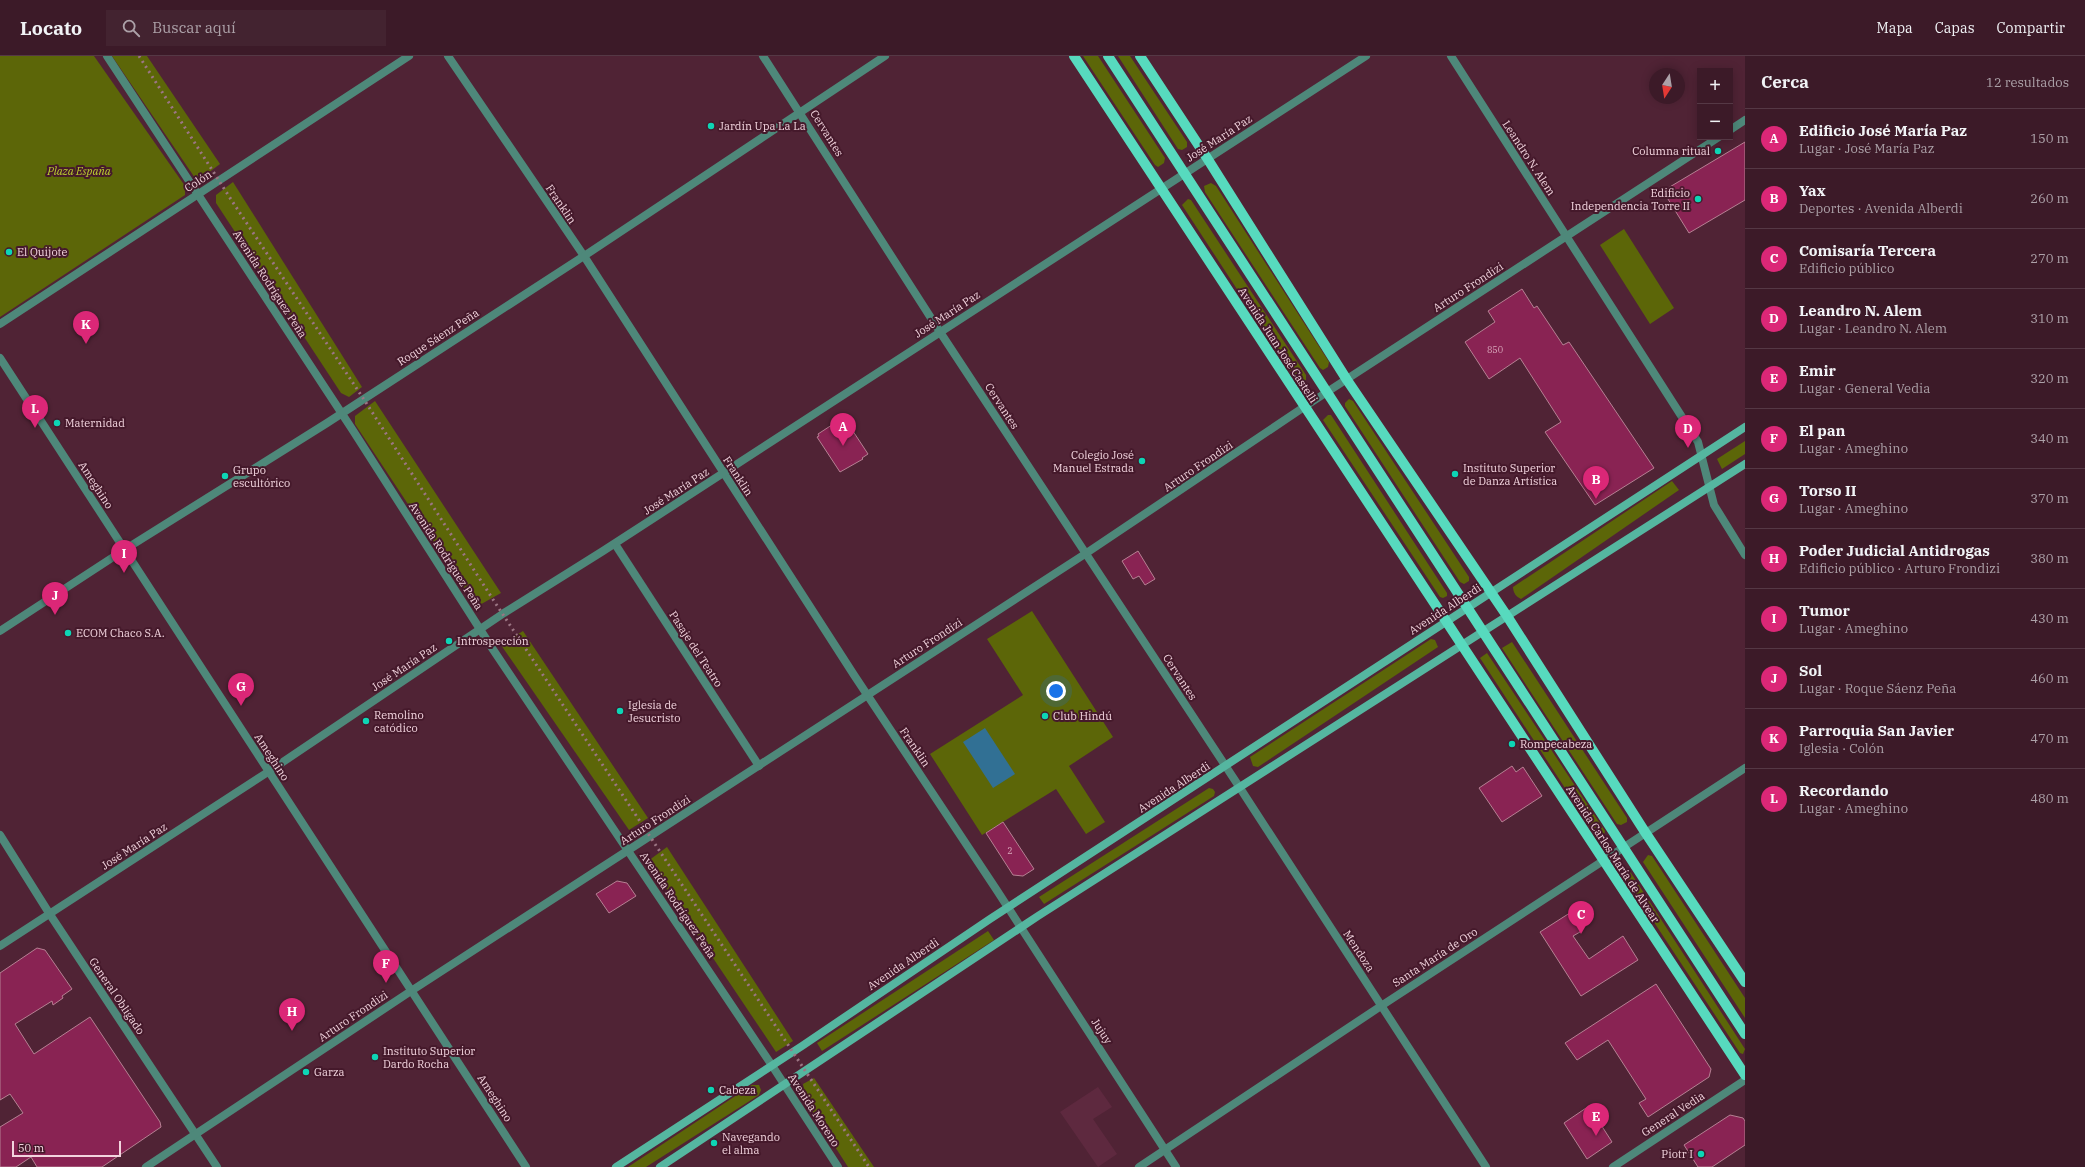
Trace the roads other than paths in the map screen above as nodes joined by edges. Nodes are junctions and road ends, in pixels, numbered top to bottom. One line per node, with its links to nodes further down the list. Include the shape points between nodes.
1 (107, 56): 18 (street, Avenida Rodríguez Peña)
2 (409, 56): 18 (street, Colón)
3 (448, 56): 20 (street, Franklin)
4 (763, 56): 11 (street, Cervantes)
5 (885, 56): 11 (street, Roque Sáenz Peña)
6 (1074, 56): 17 (main road, Avenida Juan José Castelli)
7 (1108, 56): 16 (main road, Avenida Juan José Castelli)
8 (1140, 56): 15 (main road)
9 (1366, 56): 15 (street, José María Paz)
10 (1451, 56): 19 (street, Leandro N. Alem)
11 (800, 111): 20 (street, Roque Sáenz Peña); 22 (street, Cervantes)
12 (1745, 120): 13 (street)
13 (1733, 128)
14 (1714, 140): 19 (street, Arturo Frondizi)
15 (1208, 158): 16 (street, José María Paz); 24 (main road)
16 (1185, 173): 17 (street, José María Paz); 25 (main road, Avenida Juan José Castelli)
17 (1162, 189): 22 (street, José María Paz); 26 (main road, Avenida Juan José Castelli)
18 (198, 194): 21 (street, Colón); 27 (street, Avenida Rodríguez Peña)
19 (1567, 236): 24 (street, Arturo Frondizi); 29 (street, Leandro N. Alem, via 1698,442)
20 (584, 256): 27 (street, Roque Sáenz Peña); 31 (street, Franklin)
21 (0, 324)
22 (940, 332): 31 (street, José María Paz); 35 (street, Cervantes)
23 (0, 358): 34 (street, Ameghino)
24 (1348, 380): 25 (street, Arturo Frondizi); 37 (main road)
25 (1326, 393): 26 (street, Arturo Frondizi); 38 (main road, Avenida Juan José Castelli)
26 (1304, 407): 35 (street, Arturo Frondizi); 40 (main road, Avenida Juan José Castelli)
27 (342, 413): 34 (street, Roque Sáenz Peña); 41 (street, Avenida Rodríguez Peña)
28 (1745, 427): 29 (main road, Avenida Alberdi)
29 (1701, 455): 32 (street, Leandro N. Alem); 37 (main road, Avenida Alberdi)
30 (1745, 464): 32 (main road)
31 (723, 473): 33 (street, José María Paz); 45 (street, Franklin)
32 (1709, 488): 36 (street, Leandro N. Alem, via 1714,505); 39 (main road)
33 (615, 544): 41 (street, José María Paz); 46 (street, Pasaje del Teatro)
34 (124, 550): 42 (street, Roque Sáenz Peña); 49 (street, Ameghino)
35 (1085, 554): 45 (street, Arturo Frondizi); 47 (street, Cervantes)
36 (1745, 555)
37 (1490, 593): 38 (main road, Avenida Alberdi); 39 (main road)
38 (1467, 608): 40 (main road, Avenida Alberdi); 43 (main road, Avenida Carlos María de Alvear)
39 (1507, 616): 43 (main road); 51 (main road)
40 (1446, 621): 44 (main road, Avenida Juan José Castelli); 47 (main road, Avenida Alberdi)
41 (480, 629): 49 (street, José María Paz); 54 (street, Avenida Rodríguez Peña)
42 (0, 631)
43 (1483, 632): 44 (main road); 53 (main road, Avenida Carlos María de Alvear)
44 (1463, 645): 50 (main road); 55 (main road, Avenida Carlos María de Alvear)
45 (867, 694): 46 (street, Arturo Frondizi); 56 (street, Franklin)
46 (759, 766): 54 (street, Arturo Frondizi)
47 (1226, 766): 50 (street, Mendoza); 56 (main road, Avenida Alberdi)
48 (1745, 768): 51 (street, Santa María de Oro)
49 (268, 772): 57 (street, José María Paz); 61 (street, Ameghino)
50 (1240, 788): 58 (main road); 62 (street, Mendoza)
51 (1645, 832): 53 (street, Santa María de Oro); 60 (main road)
52 (0, 835): 57 (street, General Obligado)
53 (1623, 847): 55 (street, Santa María de Oro); 63 (main road, Avenida Carlos María de Alvear)
54 (629, 851): 61 (street, Arturo Frondizi); 64 (street, Avenida Rodríguez Peña)
55 (1603, 860): 62 (street, Santa María de Oro); 65 (main road, Avenida Carlos María de Alvear)
56 (1009, 908): 58 (street, Jujuy); 64 (main road, Avenida Alberdi)
57 (49, 913): 59 (street, José María Paz); 68 (street, General Obligado)
58 (1021, 927): 67 (main road); 69 (street, Jujuy)
59 (0, 946)
60 (1745, 982)
61 (411, 991): 68 (street, Arturo Frondizi); 72 (street, Ameghino, via 424,1007)
62 (1381, 1006): 69 (street, Santa María de Oro); 78 (street, Mendoza)
63 (1745, 1034)
64 (772, 1064): 67 (street, Avenida Moreno); 73 (main road, Avenida Alberdi)
65 (1745, 1075)
66 (1745, 1080): 79 (street, General Vedia)
67 (784, 1084): 74 (main road); 75 (street, Avenida Moreno)
68 (195, 1135): 70 (street, Arturo Frondizi); 71 (street, General Obligado)
69 (1165, 1150): 76 (street, Santa María de Oro); 77 (street, Jujuy)
70 (146, 1167)
71 (217, 1167)
72 (526, 1167)
73 (616, 1167)
74 (660, 1167)
75 (838, 1167)
76 (1139, 1167)
77 (1176, 1167)
78 (1486, 1167)
79 (1613, 1167)

